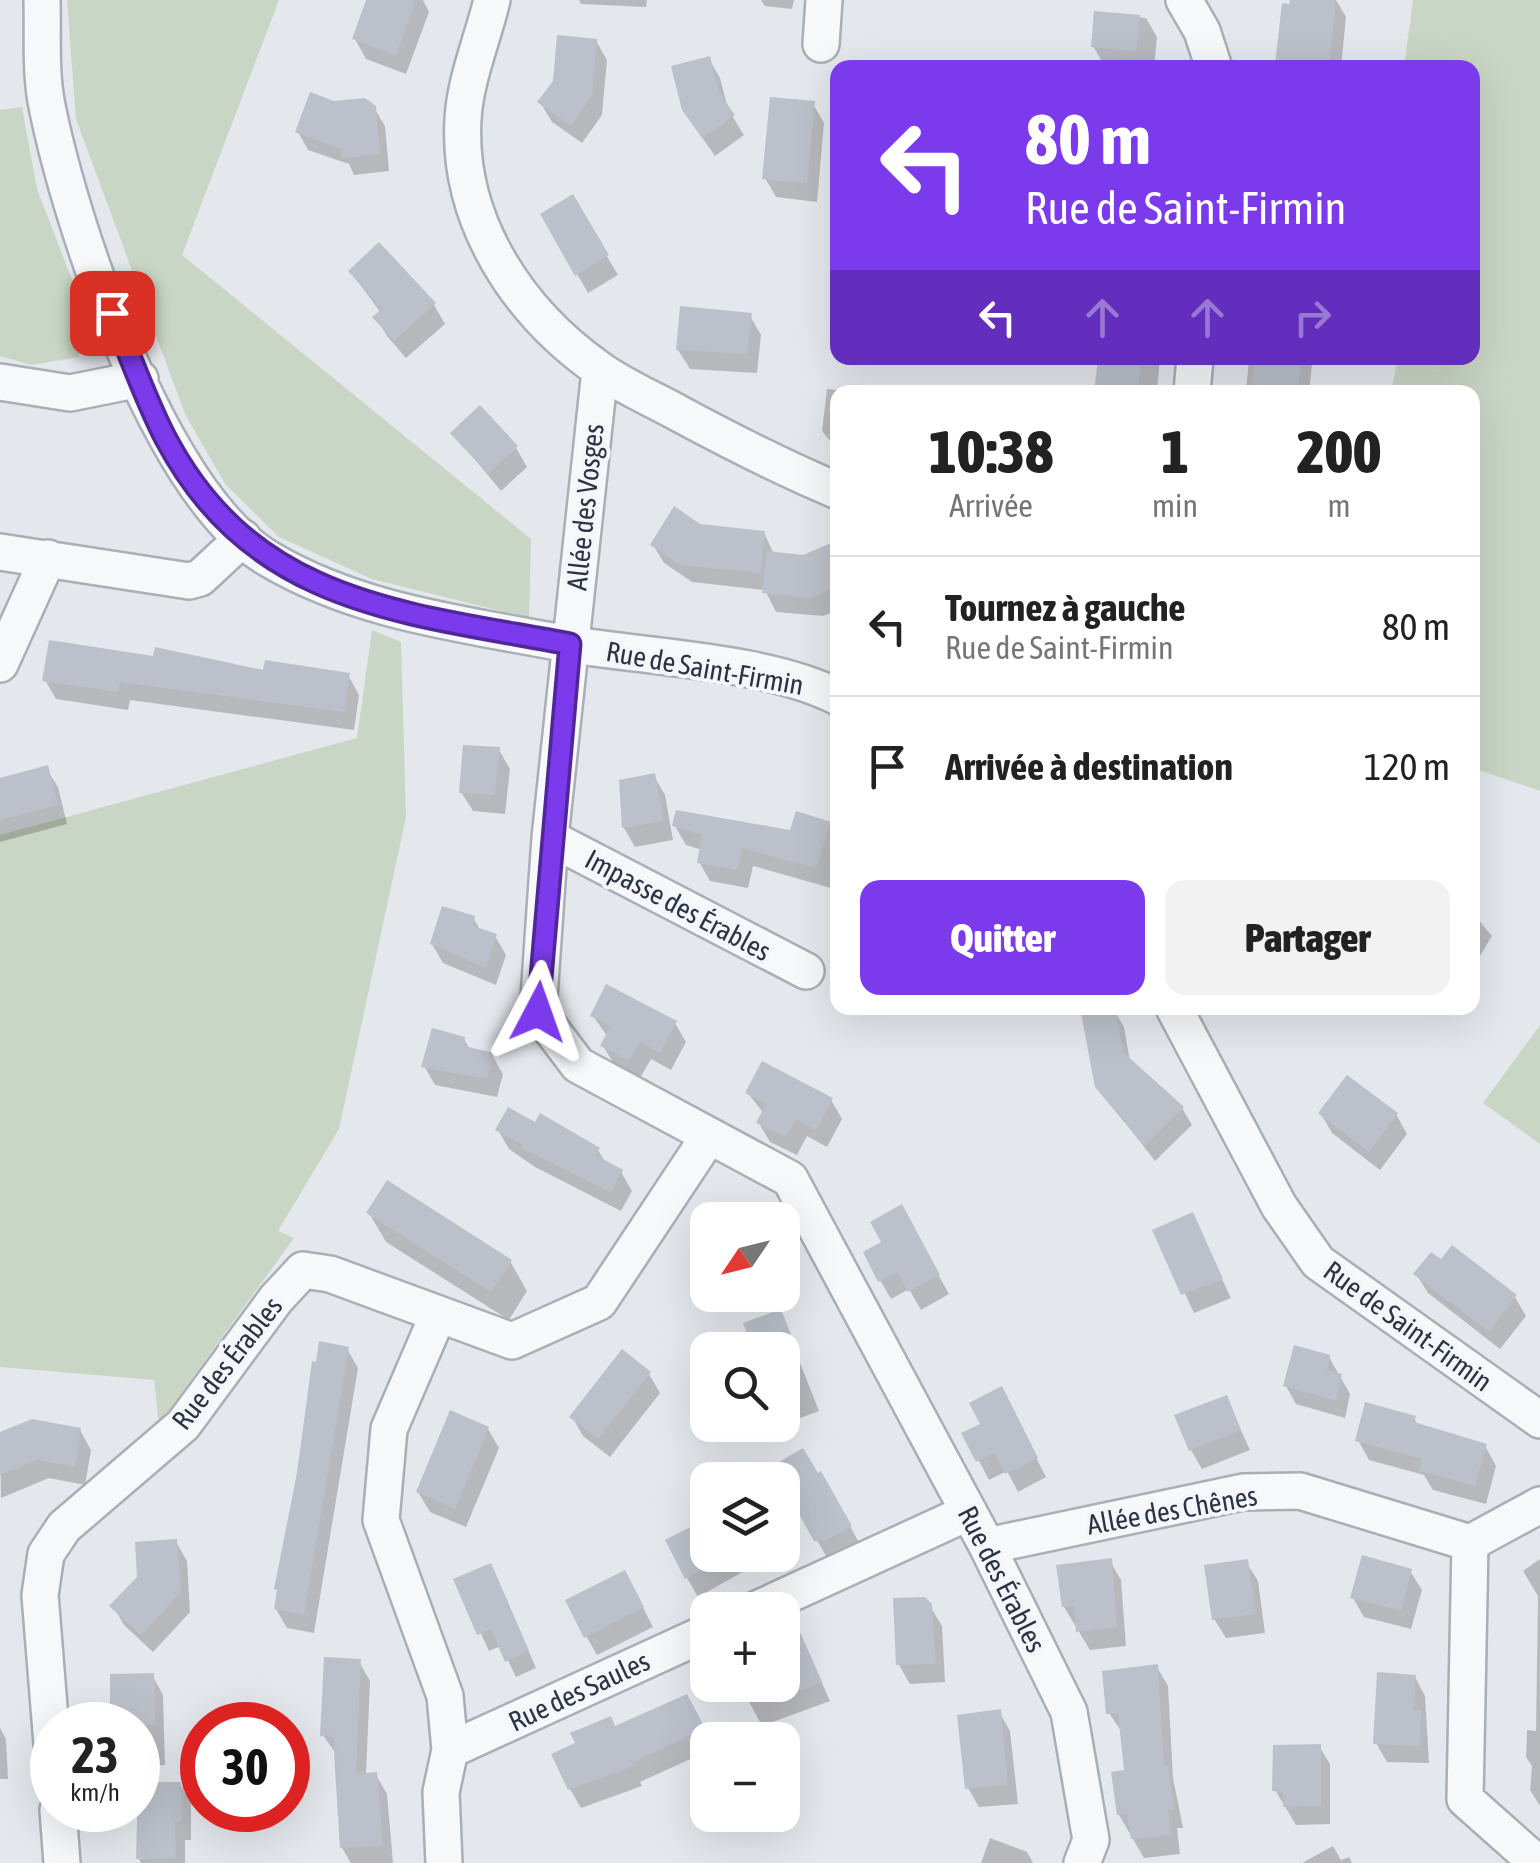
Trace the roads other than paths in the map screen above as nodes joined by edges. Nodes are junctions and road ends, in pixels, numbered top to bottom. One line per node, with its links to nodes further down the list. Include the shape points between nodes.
1 (42, 0): 8 (street, Rue de Saint-Firmin, via 46,102 77,217)
2 (492, 0): 7 (street, via 463,116 472,202 494,259 543,322)
3 (824, 0): 5 (street)
4 (1184, 0): 6 (street)
5 (821, 44)
6 (1211, 60)
7 (600, 370): 10 (street, via 769,463); 14 (street, Allée des Vosges)
8 (140, 379): 9 (street, via 70,394); 11 (street, Rue de Saint-Firmin, via 167,440 209,502)
9 (0, 382)
10 (830, 487)
11 (244, 538): 13 (street, via 189,581); 14 (street, Rue de Saint-Firmin, via 308,580 386,610)
12 (0, 552): 13 (street)
13 (48, 558): 15 (street)
14 (570, 644): 16 (street, Rue de Saint-Firmin, via 771,675); 17 (street, Rue des Érables)
15 (0, 664)
16 (830, 694)
17 (550, 838): 18 (street, Impasse des Érables); 20 (street, Rue des Érables, via 538,1012 578,1065)
18 (806, 971)
19 (1178, 1015): 22 (street, Rue de Saint-Firmin, via 1279,1206 1318,1262)
20 (709, 1136): 21 (street, Rue des Érables, via 599,1302 512,1341); 24 (street, Rue des Érables, via 790,1179)
21 (438, 1315): 29 (street, Rue des Érables, via 303,1270 183,1425 64,1527 46,1554 40,1595); 30 (street, via 389,1429 380,1520 445,1696)
22 (1540, 1420)
23 (1540, 1505): 25 (street)
24 (969, 1512): 26 (street, Rue des Érables); 27 (street)
25 (1470, 1543): 26 (street, Allée des Chênes, via 1300,1491 1243,1492); 35 (street, via 1466,1798)
26 (987, 1546): 34 (street, Rue des Érables, via 1069,1712 1091,1840)
27 (794, 1592)
28 (690, 1640): 30 (street, Rue des Saules)
29 (49, 1702)
30 (450, 1750): 33 (street, via 440,1792)
31 (60, 1832): 32 (street)
32 (62, 1863)
33 (444, 1863)
34 (1082, 1863)
35 (1536, 1863)

